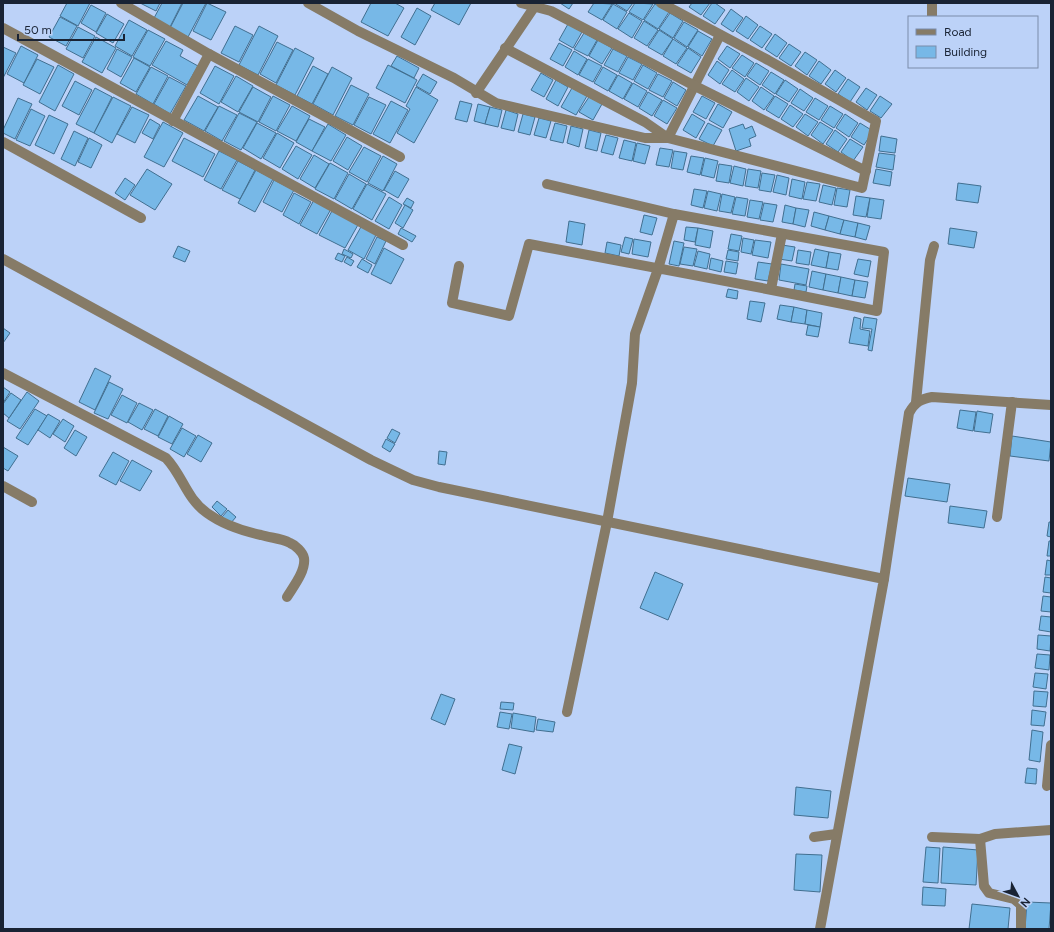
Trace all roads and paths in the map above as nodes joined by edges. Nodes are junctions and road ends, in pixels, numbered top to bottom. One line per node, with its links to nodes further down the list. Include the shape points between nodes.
1 (121, 3): 11 (street)
2 (308, 3): 13 (street, via 358,31 454,78)
3 (521, 3): 6 (street)
4 (661, 3): 9 (street)
5 (932, 3): 7 (street)
6 (535, 5): 10 (street); 12 (street)
7 (932, 16)
8 (3, 28): 14 (street)
9 (720, 35): 12 (street); 18 (street, via 876,121)
10 (505, 48): 13 (street); 15 (street, via 645,122)
11 (209, 54): 14 (street); 17 (street)
12 (695, 86): 15 (street); 18 (street)
13 (476, 92): 15 (street, via 496,103 646,138)
14 (173, 121): 23 (street)
15 (668, 138): 18 (street, via 862,188)
16 (3, 142): 21 (street)
17 (400, 157)
18 (866, 170)
19 (547, 184): 20 (street)
20 (674, 214): 22 (street); 27 (street)
21 (142, 218)
22 (782, 234): 28 (street); 28 (street, via 884,252 877,311)
23 (403, 245)
24 (934, 246): 30 (street, via 930,260)
25 (3, 259): 36 (street, via 413,480)
26 (459, 266): 27 (street, via 452,303 509,316 529,244)
27 (658, 269): 28 (street); 36 (street, via 635,334 632,383)
28 (771, 289)
29 (3, 373): 38 (street, via 166,458 174,466 190,498 208,514 227,524 279,539 298,548 304,558 302,568)
30 (916, 402): 31 (street, via 922,398 932,397); 37 (street, via 909,413)
31 (1012, 402): 32 (street); 35 (street)
32 (1051, 405)
33 (3, 486): 34 (street)
34 (32, 502)
35 (997, 517)
36 (607, 522): 37 (street); 39 (street)
37 (884, 579): 43 (street)
38 (287, 597)
39 (567, 712)
40 (1051, 745): 41 (street)
41 (1047, 786)
42 (1051, 830): 46 (street, via 995,834)
43 (836, 834): 44 (street); 47 (street)
44 (814, 837)
45 (932, 837): 46 (street)
46 (980, 839): 48 (street, via 984,886 989,893 1014,899 1021,905)
47 (820, 929)
48 (1021, 929)

